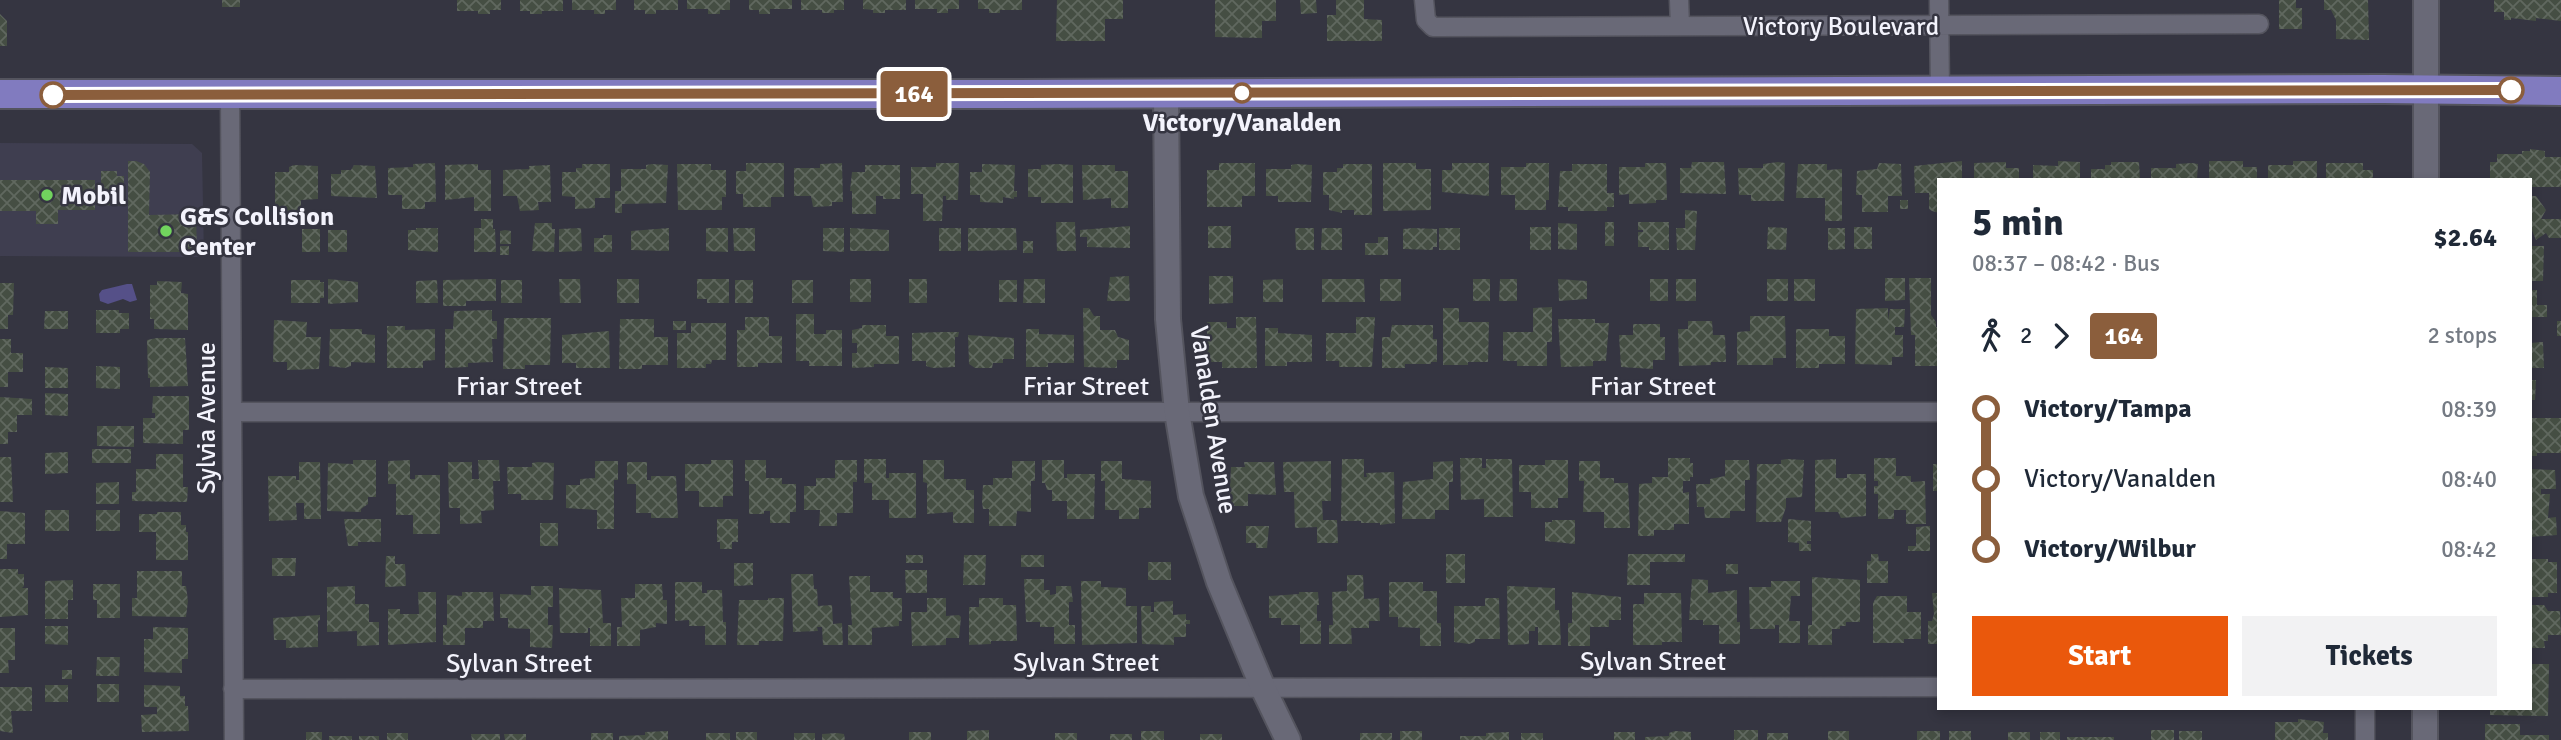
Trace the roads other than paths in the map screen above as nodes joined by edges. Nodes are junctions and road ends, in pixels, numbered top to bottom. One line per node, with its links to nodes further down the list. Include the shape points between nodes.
1 (1424, 0): 6 (street, Victory Boulevard, via 1426,20 1433,27)
2 (1679, 0): 6 (street)
3 (1939, 0): 7 (street)
4 (2426, 0): 8 (street)
5 (2259, 24): 7 (street, Victory Boulevard)
6 (1680, 26): 7 (street, Victory Boulevard)
7 (1939, 26): 10 (street)
8 (2426, 89): 9 (main road); 10 (main road); 14 (street)
9 (2561, 90)
10 (1940, 91): 11 (main road)
11 (1166, 92): 13 (main road); 16 (street, Vanalden Avenue, via 1168,319)
12 (0, 94): 13 (main road)
13 (230, 95): 15 (street, Sylvia Avenue)
14 (2426, 178)
15 (233, 412): 16 (street, Friar Street); 20 (street, Sylvia Avenue)
16 (1177, 412): 17 (street, Friar Street); 19 (street, Vanalden Avenue, via 1191,496 1219,582)
17 (1937, 412)
18 (1937, 687): 19 (street, Sylvan Street)
19 (1263, 688): 20 (street, Sylvan Street); 24 (street, Vanalden Avenue)
20 (233, 689): 23 (street, Sylvia Avenue)
21 (2365, 710): 25 (street)
22 (2425, 710): 26 (street)
23 (234, 740)
24 (1288, 740)
25 (2365, 740)
26 (2425, 740)

